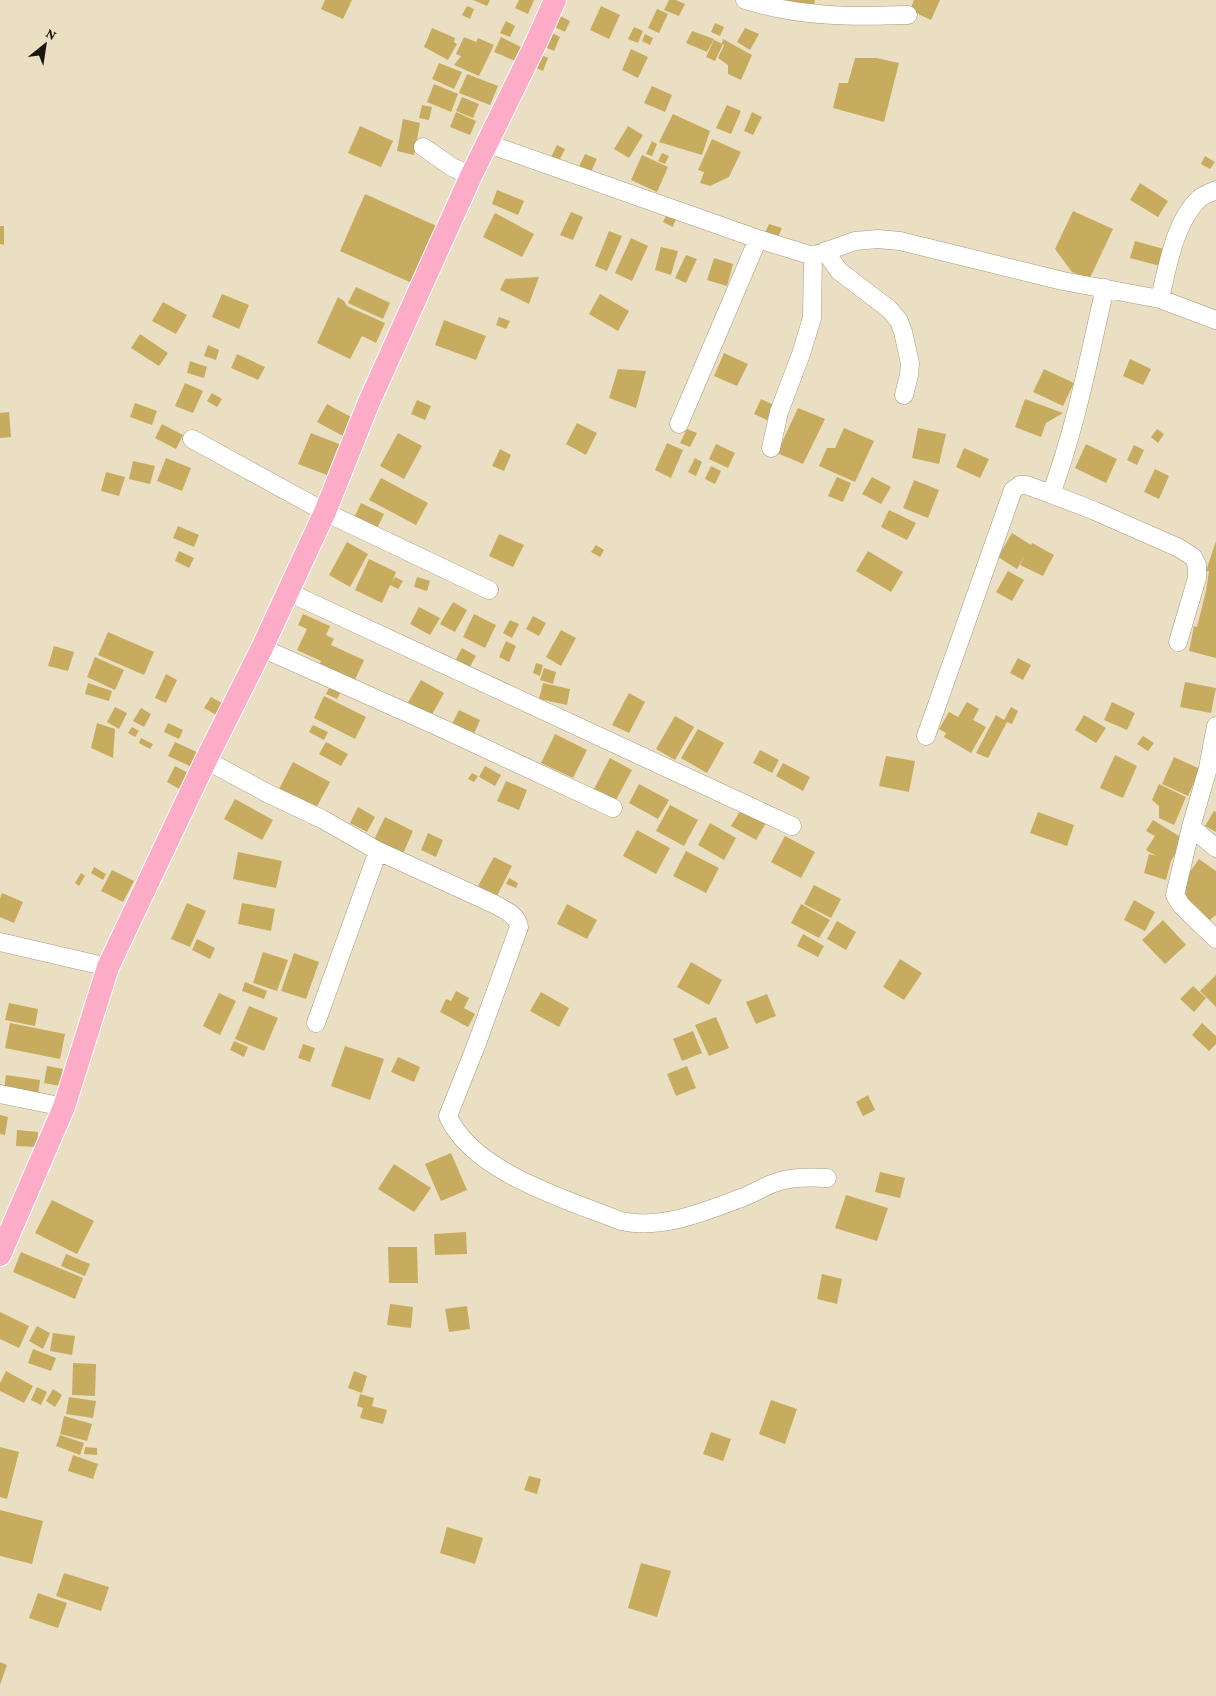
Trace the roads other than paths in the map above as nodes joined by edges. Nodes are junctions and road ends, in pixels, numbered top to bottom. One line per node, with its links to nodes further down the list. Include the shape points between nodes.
1 (555, 0): 4 (main road)
2 (745, 0): 3 (street, via 802,13)
3 (908, 15)
4 (486, 143): 6 (main road); 8 (street)
5 (423, 147): 6 (street)
6 (471, 176): 18 (main road, via 369,402)
7 (1216, 190): 11 (street, via 1200,198 1191,208 1174,242)
8 (758, 238): 9 (street); 14 (street)
9 (819, 254): 10 (street, via 855,241 900,241 1063,281); 13 (street, via 899,320 910,363); 16 (street, via 812,318 779,412)
10 (1105, 288): 11 (street); 17 (street, via 1074,420)
11 (1160, 299): 12 (street)
12 (1216, 320)
13 (904, 395)
14 (679, 424)
15 (192, 439): 18 (street)
16 (771, 448)
17 (1051, 494): 21 (street, via 1179,548 1193,557 1197,564 1197,578); 24 (street, via 1026,485 1013,490)
18 (325, 512): 19 (street); 20 (main road)
19 (489, 590)
20 (288, 592): 22 (main road); 28 (street)
21 (1178, 642)
22 (262, 648): 25 (main road); 27 (street)
23 (1216, 726): 26 (street)
24 (926, 736)
25 (206, 760): 31 (street); 34 (main road)
26 (1212, 772): 29 (street)
27 (613, 808)
28 (792, 826)
29 (1190, 827): 30 (street); 32 (street, via 1175,895)
30 (1216, 848)
31 (378, 851): 35 (street); 38 (street, via 494,904 518,921 519,927 494,997 448,1116 464,1141 480,1156 520,1180 635,1224 682,1218 742,1198 776,1182)
32 (1216, 939)
33 (0, 942): 34 (street)
34 (108, 967): 37 (main road)
35 (316, 1023)
36 (0, 1094): 37 (street)
37 (64, 1107): 39 (main road)
38 (827, 1178)
39 (0, 1255)

